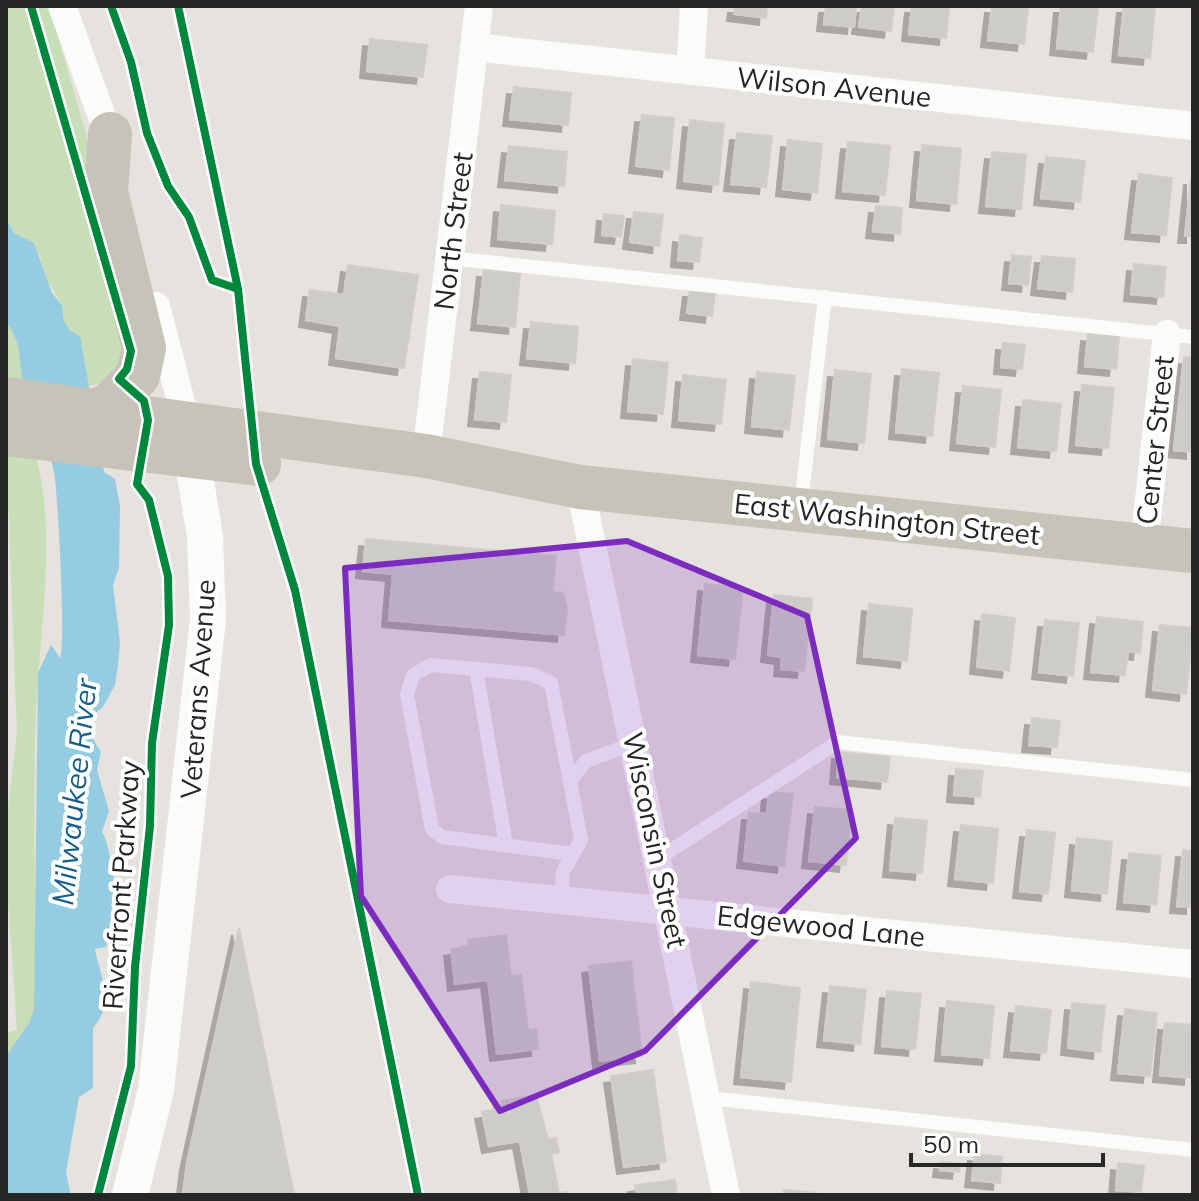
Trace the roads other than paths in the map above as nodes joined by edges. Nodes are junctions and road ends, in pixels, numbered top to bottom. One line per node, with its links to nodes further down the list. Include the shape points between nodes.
1 (62, 6): 7 (street, Veterans Avenue)
2 (479, 6): 4 (street, North Street)
3 (694, 6): 5 (street)
4 (474, 47): 5 (street, Wilson Avenue); 8 (street, North Street)
5 (690, 71): 6 (street, Wilson Avenue)
6 (1193, 126)
7 (110, 134): 12 (main road, via 107,200 144,348 138,376); 14 (street, Veterans Avenue)
8 (450, 258): 9 (lane); 15 (street, North Street)
9 (825, 297): 10 (lane); 17 (lane)
10 (1180, 335): 18 (street, Center Street)
11 (6, 399): 12 (main road)
12 (107, 420): 13 (main road); 14 (main road, East Washington Street)
13 (6, 434)
14 (190, 441): 15 (main road, East Washington Street); 16 (main road, East Washington Street, via 423,486); 33 (street, Veterans Avenue, via 205,537 208,619 156,1090)
15 (426, 456): 16 (main road, East Washington Street)
16 (580, 487): 17 (main road, East Washington Street); 21 (street, Wisconsin Street)
17 (800, 510): 18 (main road, East Washington Street)
18 (1144, 546): 19 (main road, East Washington Street)
19 (1193, 551)
20 (476, 669): 23 (lane, via 531,674 551,683); 24 (lane); 24 (lane, via 431,665 413,675 407,694 432,829 442,837)
21 (635, 743): 23 (lane, via 586,761); 26 (street, Wisconsin Street)
22 (1193, 780): 26 (lane, via 838,742)
23 (570, 781): 25 (lane, via 581,840)
24 (506, 845): 25 (lane)
25 (572, 854): 28 (lane, via 563,872)
26 (659, 858): 29 (street, Wisconsin Street)
27 (450, 889): 28 (street, Edgewood Lane)
28 (561, 900): 29 (street, Edgewood Lane)
29 (670, 911): 30 (street, Edgewood Lane); 31 (street, Wisconsin Street)
30 (1193, 964)
31 (708, 1098): 32 (lane); 34 (street, Wisconsin Street)
32 (1193, 1150)
33 (130, 1195)
34 (726, 1195)

